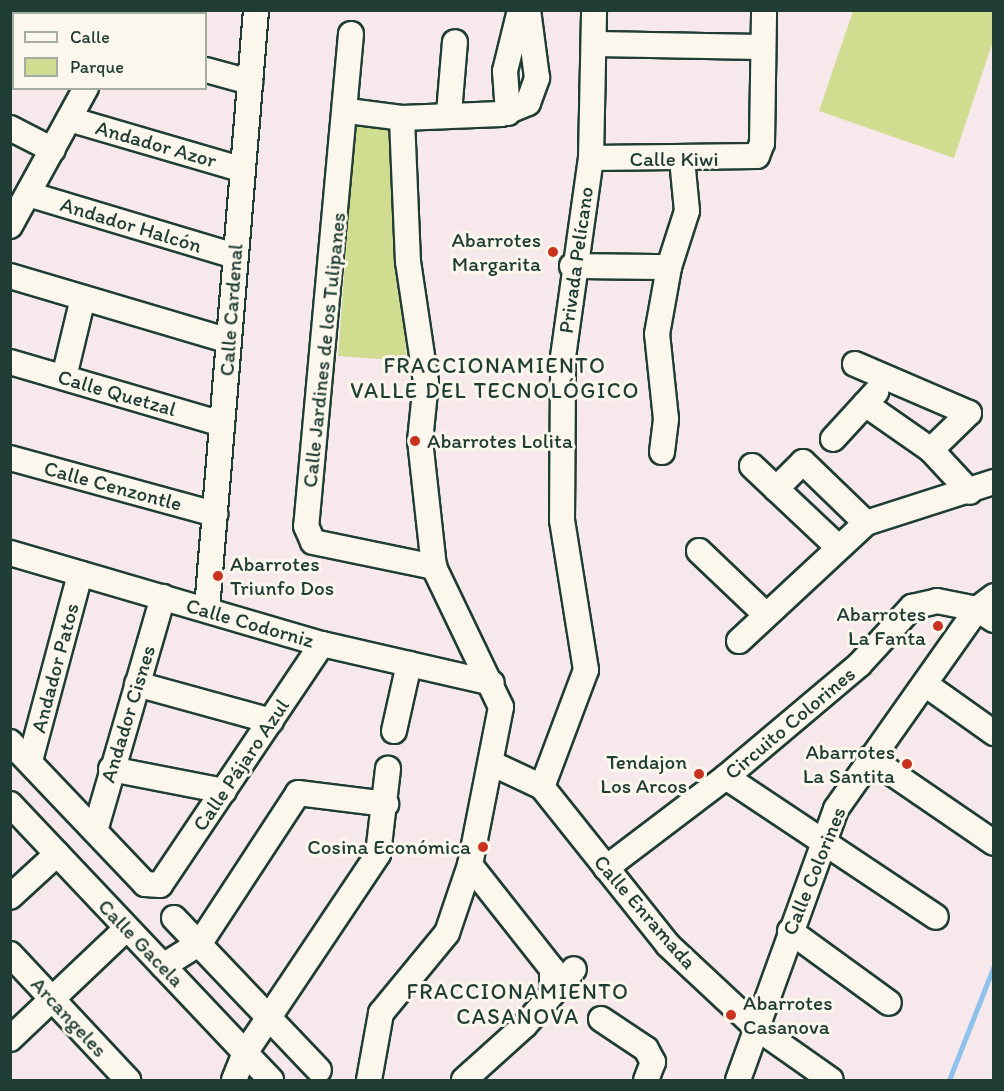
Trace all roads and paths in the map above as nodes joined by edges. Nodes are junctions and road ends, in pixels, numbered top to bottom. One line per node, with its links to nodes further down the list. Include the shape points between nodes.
1 (256, 10): 11 (street, Calle Cardenal)
2 (520, 10): 15 (street, via 505,71)
3 (528, 10): 15 (street, via 537,78 528,103)
4 (594, 10): 8 (street, Privada Pelícano)
5 (764, 10): 9 (street)
6 (351, 34): 13 (street, Calle Jardines de los Tulipanes)
7 (455, 42): 14 (street)
8 (594, 44): 9 (street); 20 (street, Privada Pelícano)
9 (762, 46): 21 (street, Calle Kiwi, via 762,143 757,156)
10 (207, 70): 11 (street)
11 (250, 82): 22 (street, Calle Cardenal)
12 (85, 90): 17 (street)
13 (348, 111): 16 (street); 50 (street, Calle Jardines de los Tulipanes, via 306,526 313,542)
14 (449, 113): 15 (street); 16 (street)
15 (508, 113)
16 (402, 118): 50 (street, via 408,262 426,382 420,441)
17 (69, 119): 19 (street); 22 (street, Andador Azor)
18 (10, 128): 19 (street)
19 (53, 150): 23 (street)
20 (591, 158): 21 (street, Calle Kiwi); 26 (street, Privada Pelícano)
21 (682, 159): 27 (street, via 687,211)
22 (243, 170): 25 (street, Calle Cardenal)
23 (28, 194): 24 (street); 25 (street, Andador Halcón)
24 (11, 224)
25 (235, 256): 30 (street, Calle Cardenal)
26 (572, 266): 27 (street); 72 (street, Privada Pelícano, via 562,357 562,520 586,670)
27 (669, 267): 39 (street, via 657,334 666,419)
28 (10, 276): 29 (street)
29 (83, 298): 30 (street); 33 (street)
30 (229, 341): 36 (street, Calle Cardenal)
31 (10, 362): 33 (street, Calle Quetzal)
32 (855, 364): 34 (street)
33 (64, 377): 36 (street, Calle Quetzal)
34 (889, 377): 35 (street); 38 (street, via 969,413)
35 (865, 404): 37 (street); 38 (street)
36 (222, 424): 45 (street, Calle Cardenal)
37 (833, 439)
38 (931, 450): 44 (street)
39 (662, 452)
40 (10, 458): 45 (street, Calle Cenzontle)
41 (752, 466): 43 (street)
42 (993, 482): 44 (street)
43 (776, 489): 46 (street, via 803,462); 47 (street)
44 (970, 492): 46 (street)
45 (215, 514): 54 (street, Calle Cardenal)
46 (866, 523): 47 (street)
47 (837, 546): 55 (street)
48 (699, 551): 55 (street)
49 (10, 553): 51 (street, Calle Codorniz)
50 (434, 567): 59 (street)
51 (80, 574): 52 (street, Calle Codorniz); 67 (street, Andador Patos)
52 (163, 597): 54 (street, Calle Codorniz); 60 (street, Andador Cisnes)
53 (988, 608): 61 (street, Calle Colorines); 71 (street, Circuito Colorines, via 938,601 912,607 859,665)
54 (207, 609): 57 (street, Calle Codorniz)
55 (764, 613): 56 (street)
56 (739, 641)
57 (322, 644): 58 (street, Calle Codorniz); 62 (street, Calle Pájaro Azul)
58 (409, 664): 59 (street, Calle Codorniz); 63 (street)
59 (492, 683): 68 (street, via 501,707)
60 (137, 684): 62 (street); 69 (street, Andador Cisnes)
61 (925, 684): 64 (street); 66 (street, Calle Colorines)
62 (271, 721): 73 (street, Calle Pájaro Azul)
63 (394, 731)
64 (993, 733)
65 (10, 742): 67 (street, Calle Gacela)
66 (870, 758): 77 (street, Calle Colorines, via 836,810); 78 (street)
67 (30, 761): 76 (street, Calle Gacela)
68 (494, 764): 72 (street, Calle Enramada); 80 (street)
69 (111, 769): 73 (street); 76 (street, Andador Cisnes)
70 (388, 769): 75 (street)
71 (726, 777): 77 (street); 81 (street, Circuito Colorines)
72 (542, 787): 81 (street, Calle Enramada)
73 (224, 791): 82 (street, Calle Pájaro Azul)
74 (10, 804): 79 (street, Calle Gacela)
75 (386, 804): 88 (street, via 297,793); 95 (street, via 378,854)
76 (94, 831): 82 (street, Calle Gacela, via 145,884)
77 (824, 840): 84 (street); 87 (street, Calle Colorines)
78 (993, 843)
79 (57, 854): 83 (street); 86 (street, Calle Gacela)
80 (470, 865): 92 (street, via 552,969); 105 (street, via 447,933 381,1013)
81 (606, 868): 97 (street, Calle Enramada, via 668,945)
82 (160, 885)
83 (10, 897)
84 (936, 917)
85 (174, 918): 88 (street)
86 (126, 929): 90 (street, Calle Gacela); 93 (street)
87 (790, 931): 94 (street); 97 (street, Calle Colorines)
88 (200, 943): 90 (street); 95 (street)
89 (10, 954): 93 (street, Arcangeles)
90 (163, 966): 99 (street, Calle Gacela)
91 (574, 969): 92 (street)
92 (552, 988): 106 (street, via 525,1025)
93 (53, 999): 98 (street); 102 (street, Arcangeles)
94 (889, 1003)
95 (270, 1017): 99 (street); 100 (street)
96 (601, 1019): 101 (street, via 646,1049)
97 (757, 1028): 107 (street, Calle Colorines); 108 (street, Calle Enramada)
98 (10, 1040)
99 (245, 1053): 103 (street); 104 (street, Calle Gacela)
100 (319, 1070)
101 (649, 1071)
102 (128, 1080)
103 (234, 1080)
104 (271, 1080)
105 (369, 1080)
106 (464, 1080)
107 (738, 1080)
108 (831, 1080)

